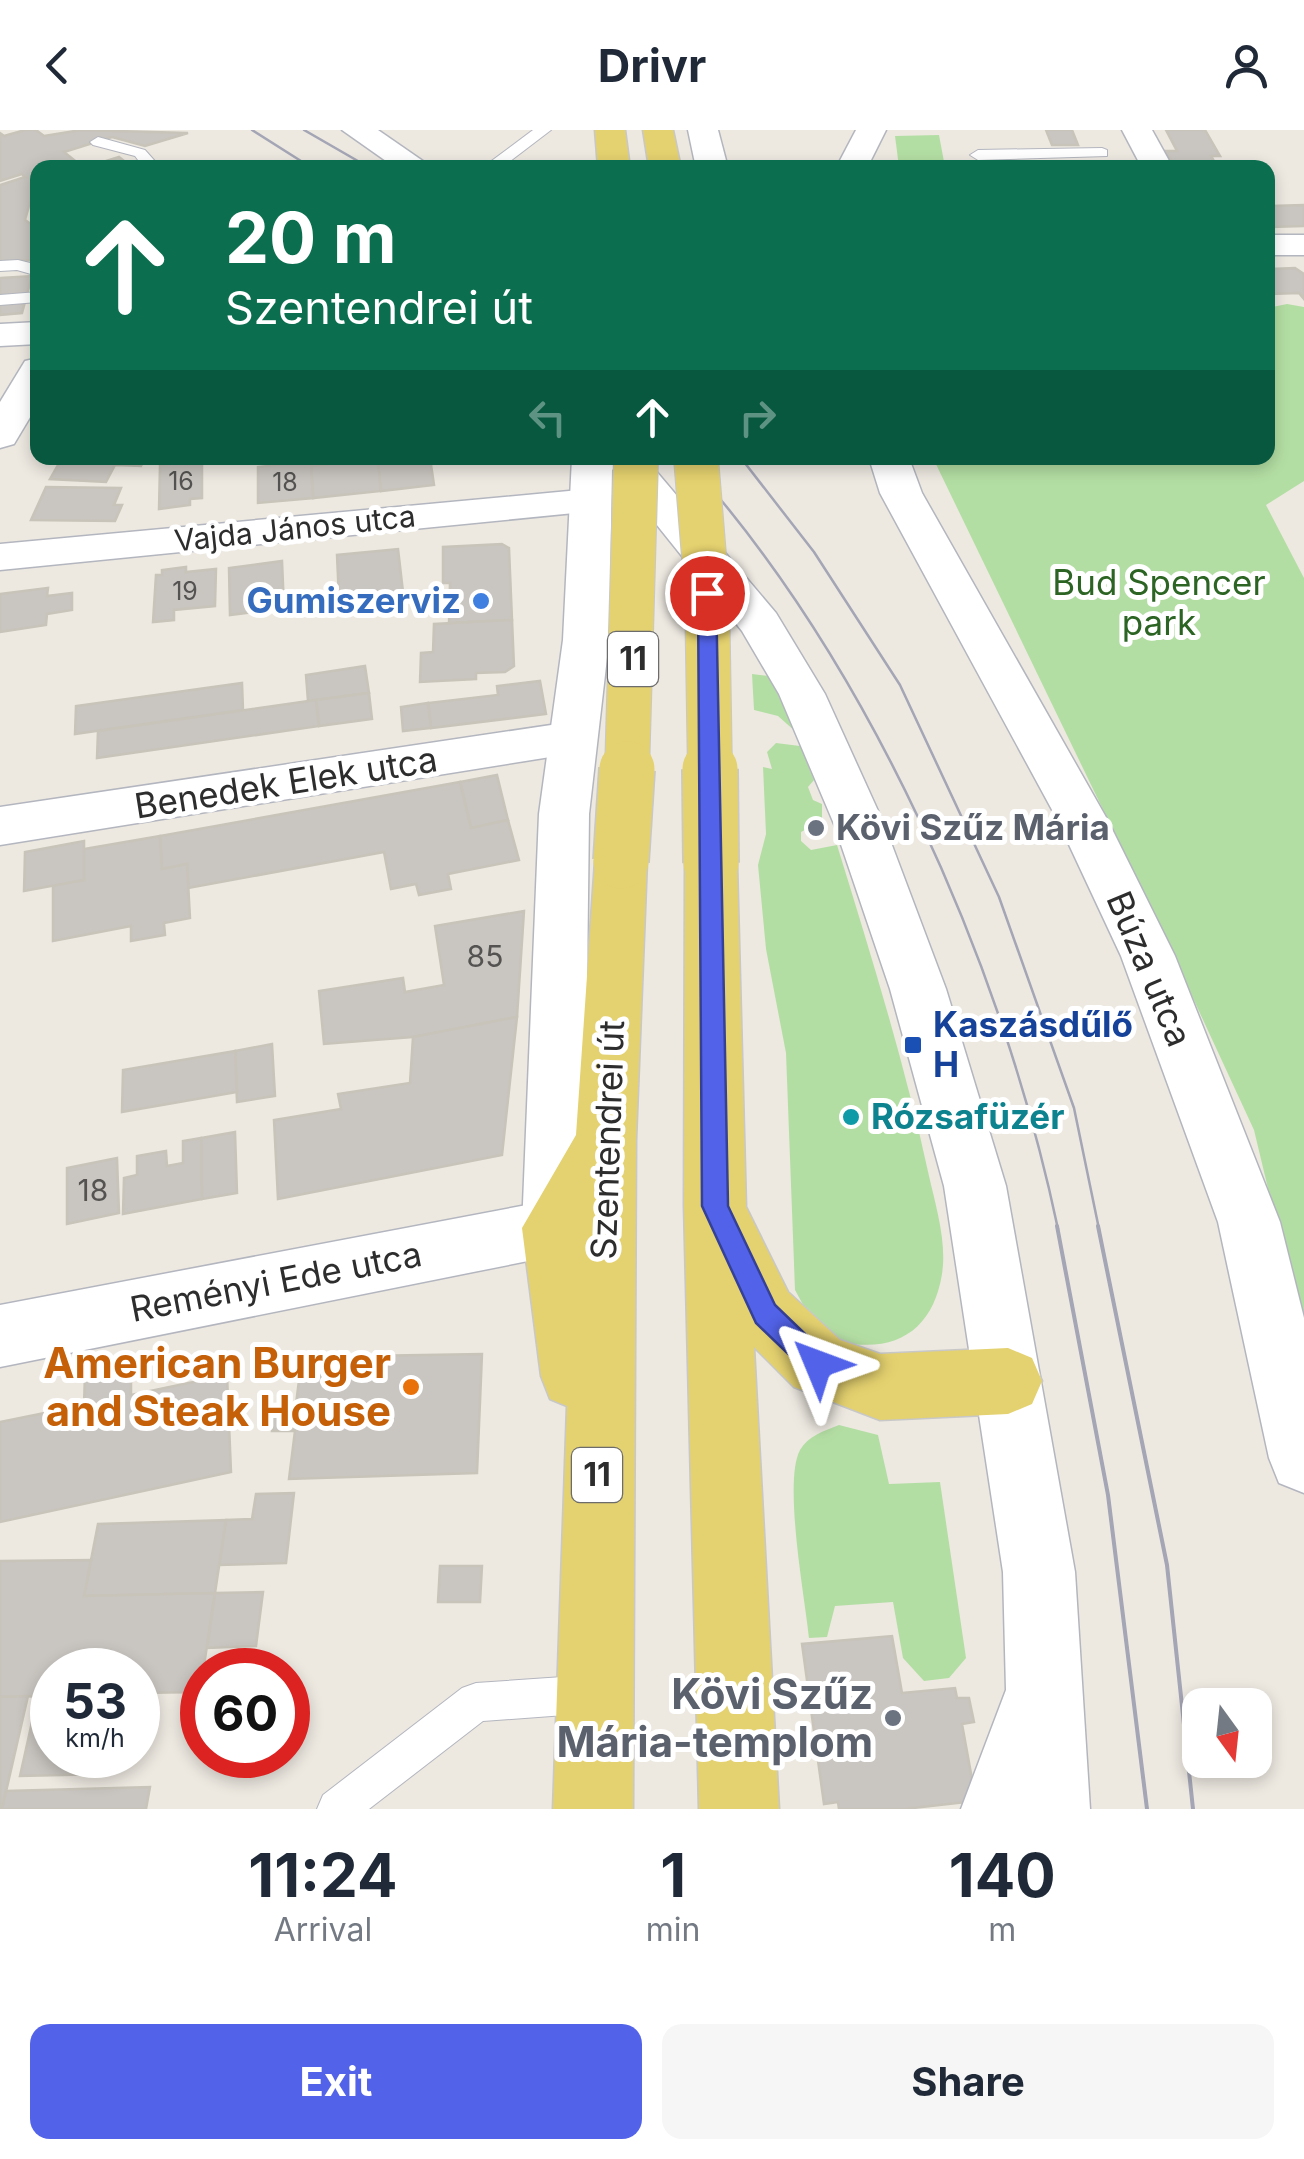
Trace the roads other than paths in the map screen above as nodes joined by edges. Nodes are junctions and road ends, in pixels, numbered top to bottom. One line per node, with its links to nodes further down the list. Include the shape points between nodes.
1 (357, 130): 12 (street)
2 (543, 130): 13 (lane)
3 (610, 130): 14 (main road)
4 (658, 130): 15 (main road)
5 (704, 130): 16 (street)
6 (870, 130): 17 (street)
7 (1090, 130): 19 (lane)
8 (1138, 130): 20 (street)
9 (970, 135): 18 (lane)
10 (98, 142): 11 (lane)
11 (146, 160)
12 (405, 160)
13 (501, 160)
14 (613, 160)
15 (664, 160)
16 (710, 160)
17 (855, 160)
18 (980, 160)
19 (1105, 160)
20 (1154, 160)
21 (1275, 245): 22 (street)
22 (1304, 245)
23 (0, 266): 24 (lane)
24 (30, 269)
25 (30, 298): 26 (lane)
26 (0, 300)
27 (30, 333): 28 (street)
28 (0, 335)
29 (30, 383): 30 (street)
30 (0, 436)
31 (592, 465): 36 (street)
32 (630, 465): 37 (street)
33 (636, 465): 42 (main road, Szentendrei út / 11, bridge, via 632,683)
34 (697, 465): 43 (main road, 11, bridge, via 707,593)
35 (891, 465): 47 (street, Búza utca, via 1148,956 1249,1222)
36 (590, 501): 38 (street, Vajda János utca); 39 (street)
37 (699, 551): 39 (street, via 648,547 614,557); 46 (street, via 760,624 802,694 859,824 918,989 975,1186)
38 (0, 558)
39 (588, 577): 40 (street)
40 (572, 739): 41 (street, Benedek Elek utca); 44 (street, via 563,833)
41 (0, 826)
42 (606, 1140): 44 (main road); 48 (main road, Szentendrei út / 11)
43 (715, 1206): 46 (main road, via 765,1314 818,1364 880,1387); 53 (main road, 11)
44 (553, 1228): 45 (street, Reményi Ede utca); 48 (main road)
45 (0, 1336)
46 (1008, 1381): 49 (street, via 1039,1572)
47 (1304, 1458)
48 (596, 1525): 50 (main road, Szentendrei út / 11)
49 (1043, 1692): 54 (street); 55 (street)
50 (593, 1694): 51 (lane, via 476,1702); 52 (main road, Szentendrei út / 11)
51 (337, 1809)
52 (593, 1809)
53 (739, 1809)
54 (1001, 1809)
55 (1050, 1809)

